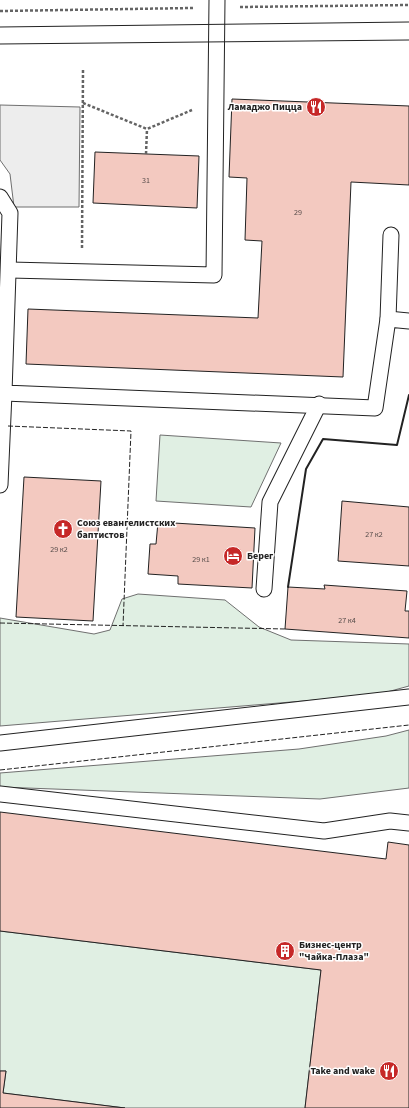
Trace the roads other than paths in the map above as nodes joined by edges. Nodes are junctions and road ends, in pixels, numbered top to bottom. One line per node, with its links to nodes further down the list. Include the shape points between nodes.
1 (217, 0): 4 (lane, via 214,274)
2 (0, 197): 4 (lane, via 10,213)
3 (391, 235): 5 (lane)
4 (10, 270): 7 (lane)
5 (388, 320): 6 (lane); 8 (lane, via 375,408)
6 (409, 320)
7 (4, 392): 8 (lane); 9 (lane)
8 (319, 404): 10 (lane, via 270,502)
9 (0, 486)
10 (264, 589)
11 (409, 698): 12 (lane)
12 (0, 743)
13 (0, 794): 14 (lane, via 324,831 390,821)
14 (409, 823)

